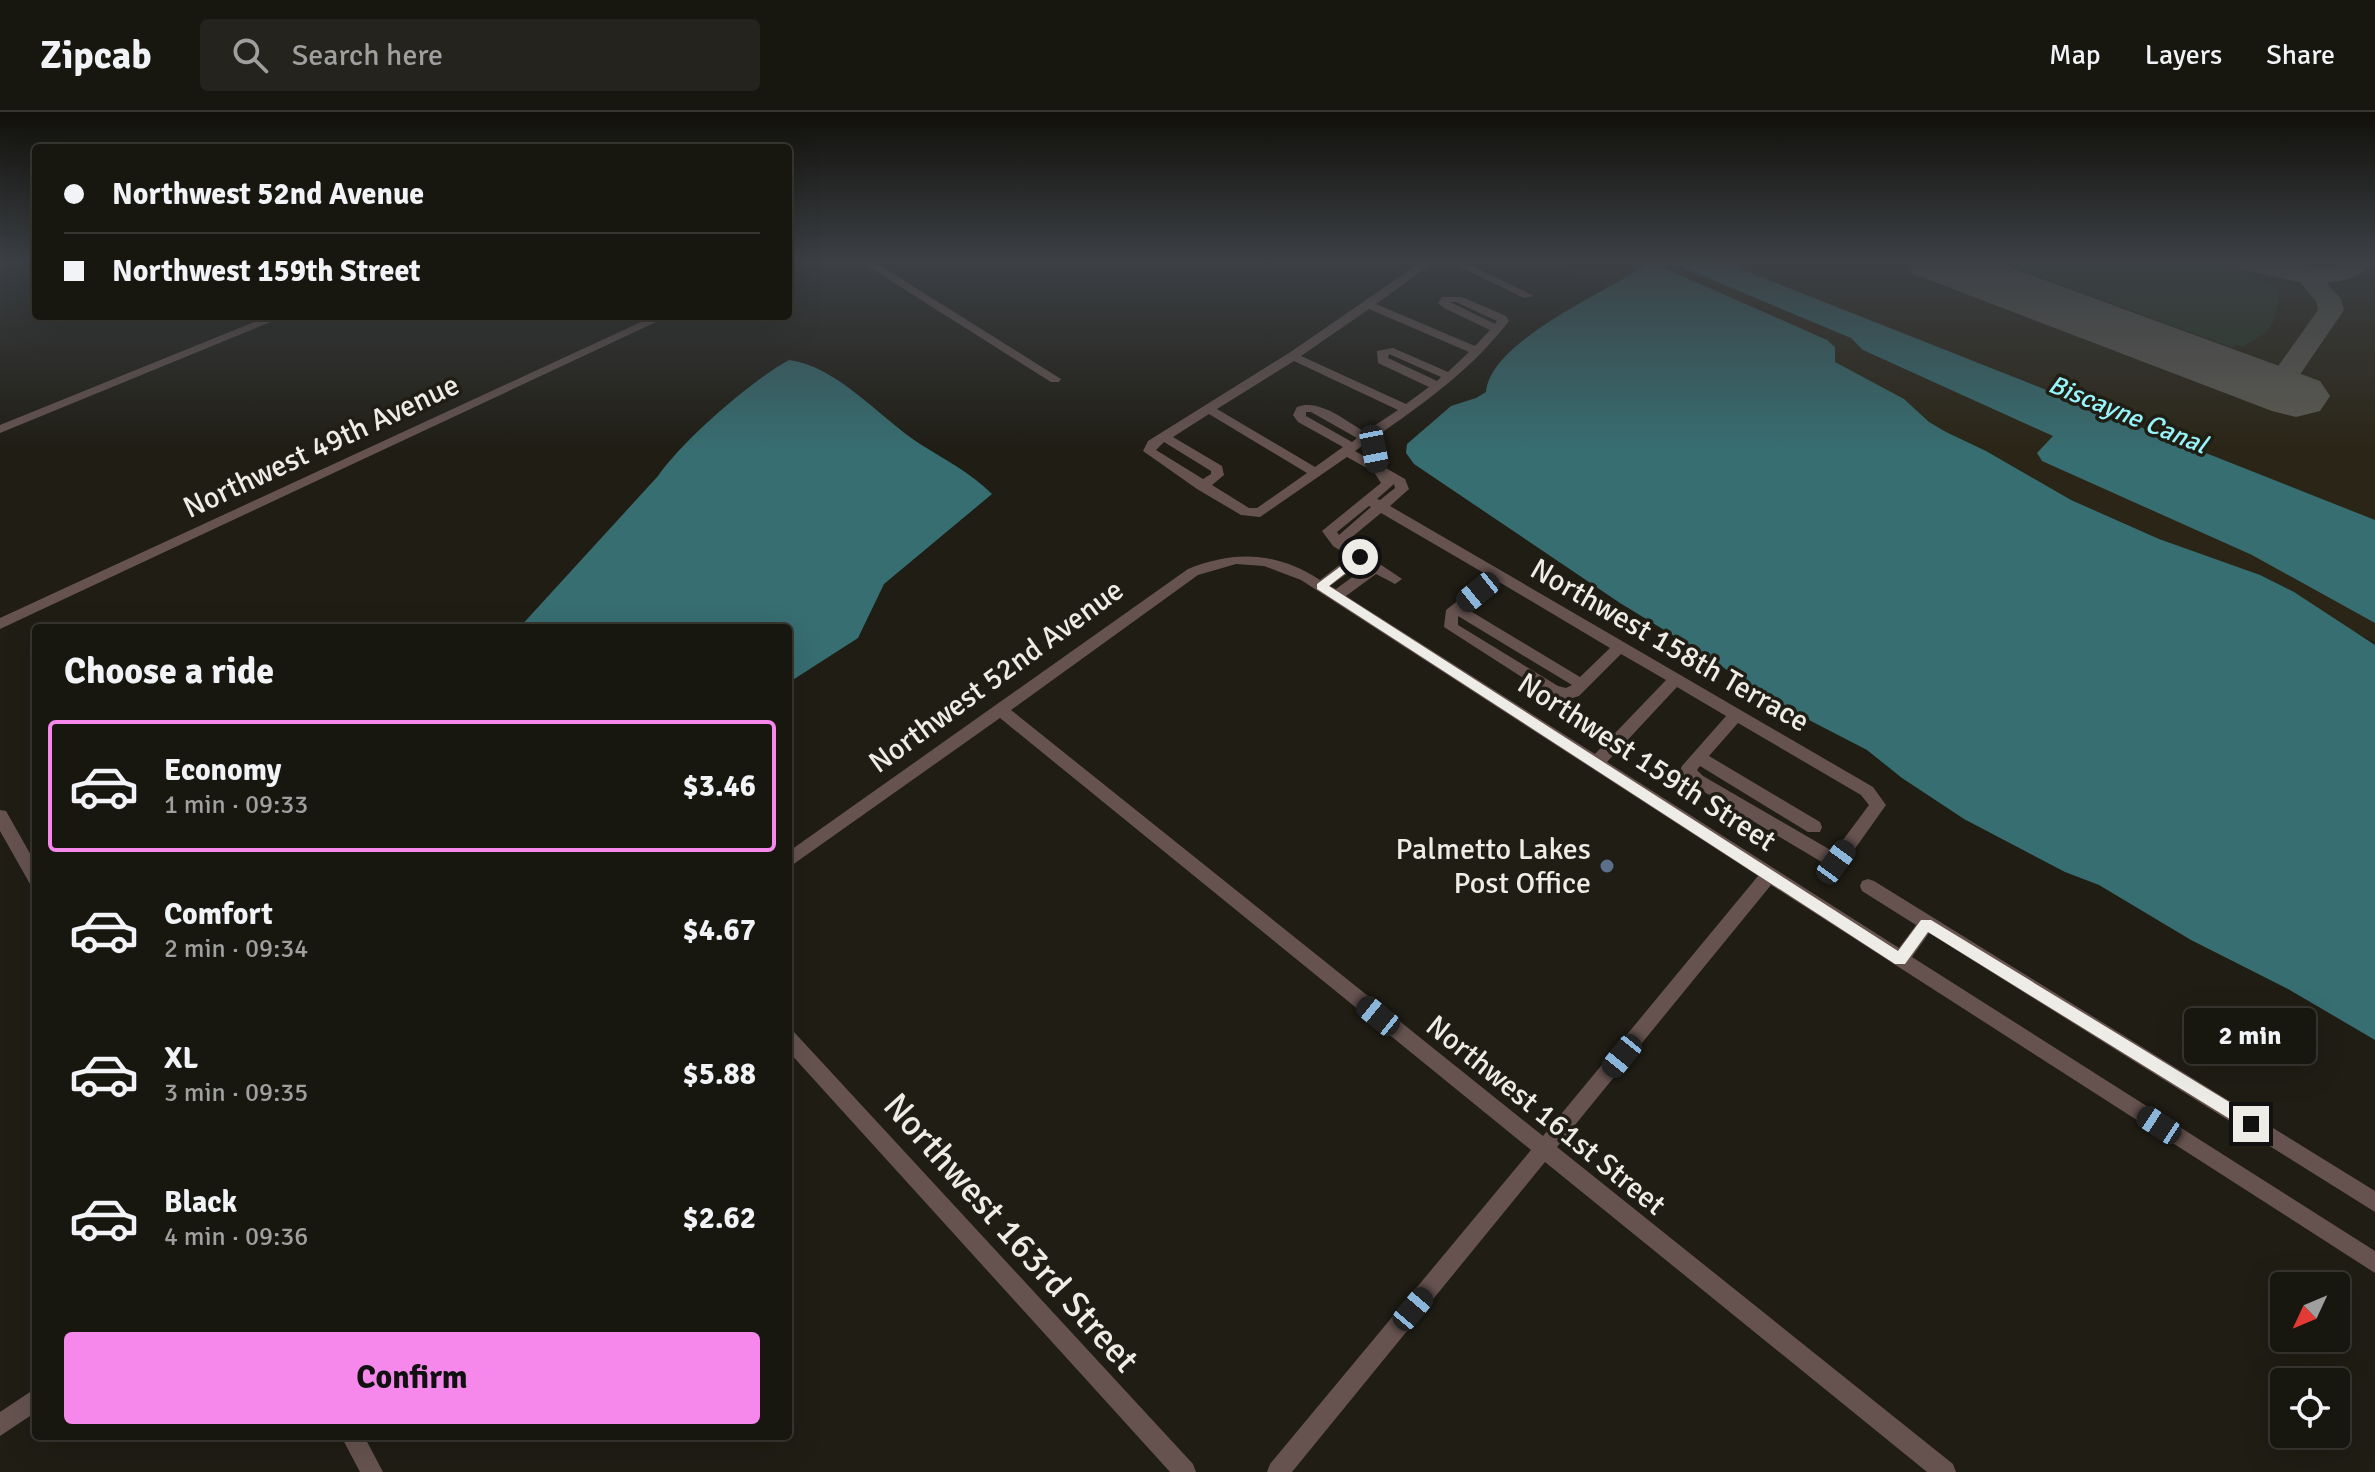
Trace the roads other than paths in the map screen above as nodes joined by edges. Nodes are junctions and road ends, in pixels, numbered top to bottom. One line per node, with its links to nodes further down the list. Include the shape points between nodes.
1 (261, 323): 14 (street)
2 (647, 323): 29 (street, Northwest 49th Avenue)
3 (965, 323): 10 (street)
4 (1339, 323): 8 (street)
5 (1412, 323): 7 (street)
6 (1497, 329): 7 (street)
7 (1478, 352): 9 (street)
8 (1293, 356): 12 (street); 13 (street)
9 (1450, 377): 11 (street); 11 (street, via 1389,350 1381,353 1382,360)
10 (1055, 379)
11 (1438, 386): 13 (street)
12 (1209, 409): 15 (street); 19 (street)
13 (1407, 409): 16 (street)
14 (0, 429)
15 (1164, 437): 20 (street, via 1149,451); 20 (street, via 1217,469 1218,475)
16 (1367, 437): 17 (street); 17 (street, via 1315,409 1301,410 1302,419); 18 (street)
17 (1349, 449): 18 (street); 19 (street)
18 (1378, 469): 21 (street, via 1388,484)
19 (1316, 473): 20 (street, via 1260,513 1246,512)
20 (1202, 486)
21 (1376, 504): 22 (street, via 1330,529 1331,537); 25 (street, Northwest 158th Terrace)
22 (1360, 557): 24 (street); 27 (street)
23 (1246, 558): 27 (street, Northwest 159th Street, via 1284,565); 32 (street, Northwest 52nd Avenue, via 1193,572)
24 (1376, 567): 26 (street); 28 (street)
25 (1499, 575): 30 (street, Northwest 158th Terrace); 30 (street, Northwest 159th Street, via 1449,620 1457,633 1560,694 1574,692)
26 (1395, 579)
27 (1321, 586): 28 (street, Northwest 159th Street)
28 (1336, 596): 35 (street, Northwest 159th Street)
29 (0, 624)
30 (1621, 646): 31 (street, Northwest 158th Terrace)
31 (1677, 678): 33 (street, Northwest 158th Terrace); 35 (street)
32 (1000, 710): 38 (street, Northwest 52nd Avenue); 45 (street, Northwest 161st Street)
33 (1737, 714): 34 (street); 34 (street, Northwest 158th Terrace, via 1876,800 1878,805 1836,862 1697,780 1688,770)
34 (1699, 758): 37 (street)
35 (1596, 763): 40 (street, Northwest 159th Street)
36 (0, 816): 39 (street)
37 (1814, 827)
38 (792, 858)
39 (32, 872)
40 (1770, 874): 43 (street, Northwest 159th Street); 45 (street)
41 (1868, 886): 42 (street)
42 (1926, 924): 43 (street); 46 (street)
43 (1900, 960): 47 (street, Northwest 159th Street)
44 (792, 1042): 52 (street, Northwest 163rd Street)
45 (1545, 1150): 53 (street); 54 (street, Northwest 161st Street)
46 (2375, 1202)
47 (2375, 1263)
48 (32, 1402): 49 (street)
49 (0, 1425)
50 (354, 1440): 51 (street)
51 (372, 1472)
52 (1185, 1472)
53 (1278, 1472)
54 (1945, 1472)

